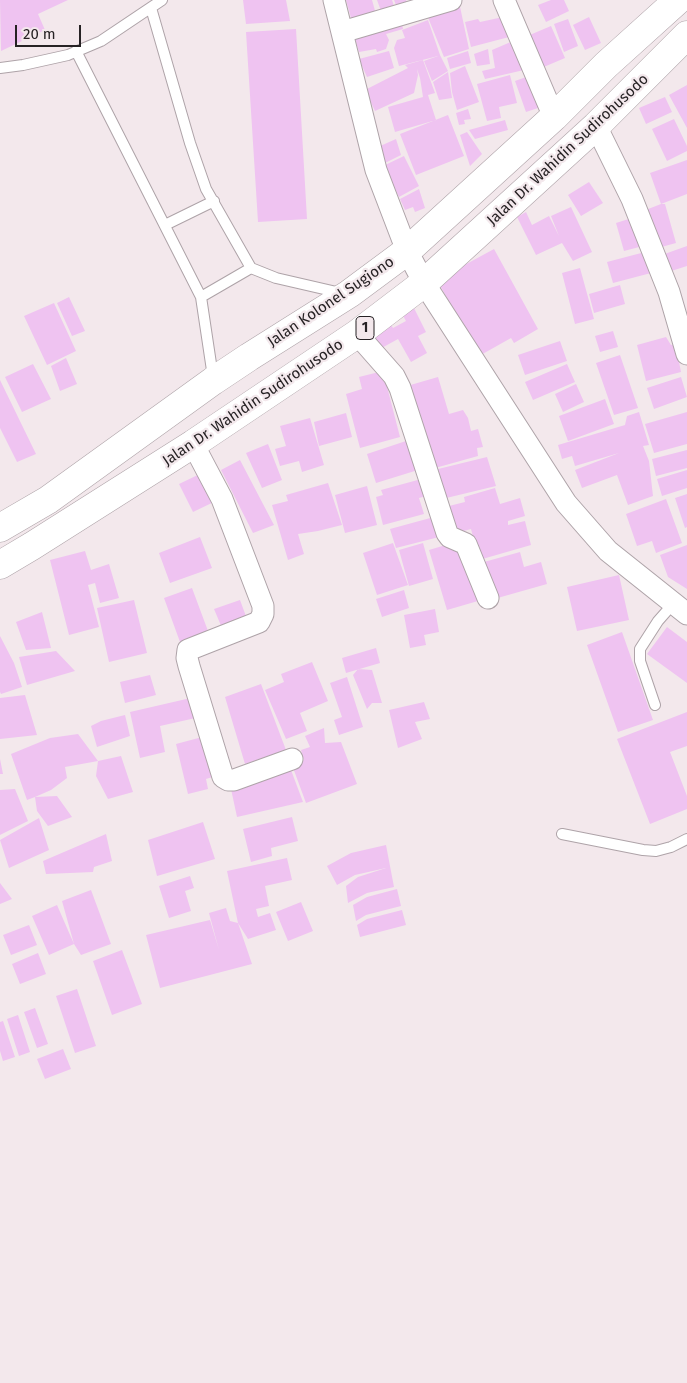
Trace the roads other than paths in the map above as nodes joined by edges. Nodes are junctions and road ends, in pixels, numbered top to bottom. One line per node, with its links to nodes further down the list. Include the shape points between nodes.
1 (162, 0): 6 (lane)
2 (334, 0): 7 (street)
3 (451, 0): 7 (street)
4 (504, 0): 11 (street)
5 (678, 0): 11 (highway, Jalan Kolonel Sugiono)
6 (151, 8): 9 (lane, via 101,41); 13 (lane, via 190,143 206,189)
7 (342, 32): 15 (street, via 376,170)
8 (687, 35): 12 (highway, Jalan Dr. Wahidin Sudirohusodo / 1)
9 (76, 51): 10 (lane); 14 (lane)
10 (0, 68)
11 (554, 116): 15 (highway, Jalan Kolonel Sugiono)
12 (596, 126): 17 (highway, Jalan Dr. Wahidin Sudirohusodo / 1); 21 (street, via 632,199 669,292)
13 (214, 201): 14 (lane); 16 (lane)
14 (165, 225): 19 (lane)
15 (407, 251): 17 (street); 18 (highway, Jalan Kolonel Sugiono)
16 (251, 268): 18 (lane, via 276,278); 19 (lane)
17 (424, 283): 20 (highway, Jalan Dr. Wahidin Sudirohusodo / 1); 27 (street, via 566,503 608,551)
18 (349, 294): 22 (highway, Jalan Kolonel Sugiono)
19 (201, 297): 22 (lane)
20 (357, 334): 23 (highway, Jalan Dr. Wahidin Sudirohusodo / 1); 26 (street, via 394,376 400,388 447,533 466,544)
21 (687, 354)
22 (213, 381): 24 (highway, Jalan Kolonel Sugiono, via 48,500)
23 (193, 444): 25 (highway, Jalan Dr. Wahidin Sudirohusodo / 1); 29 (street, via 222,499 262,606 259,622 188,650 189,666 223,777 234,780)
24 (0, 527)
25 (0, 565)
26 (488, 598)
27 (676, 610): 28 (lane, via 658,621 640,649 640,661)
28 (655, 704)
29 (292, 759)
30 (562, 834): 31 (lane, via 656,851)
31 (687, 839)

